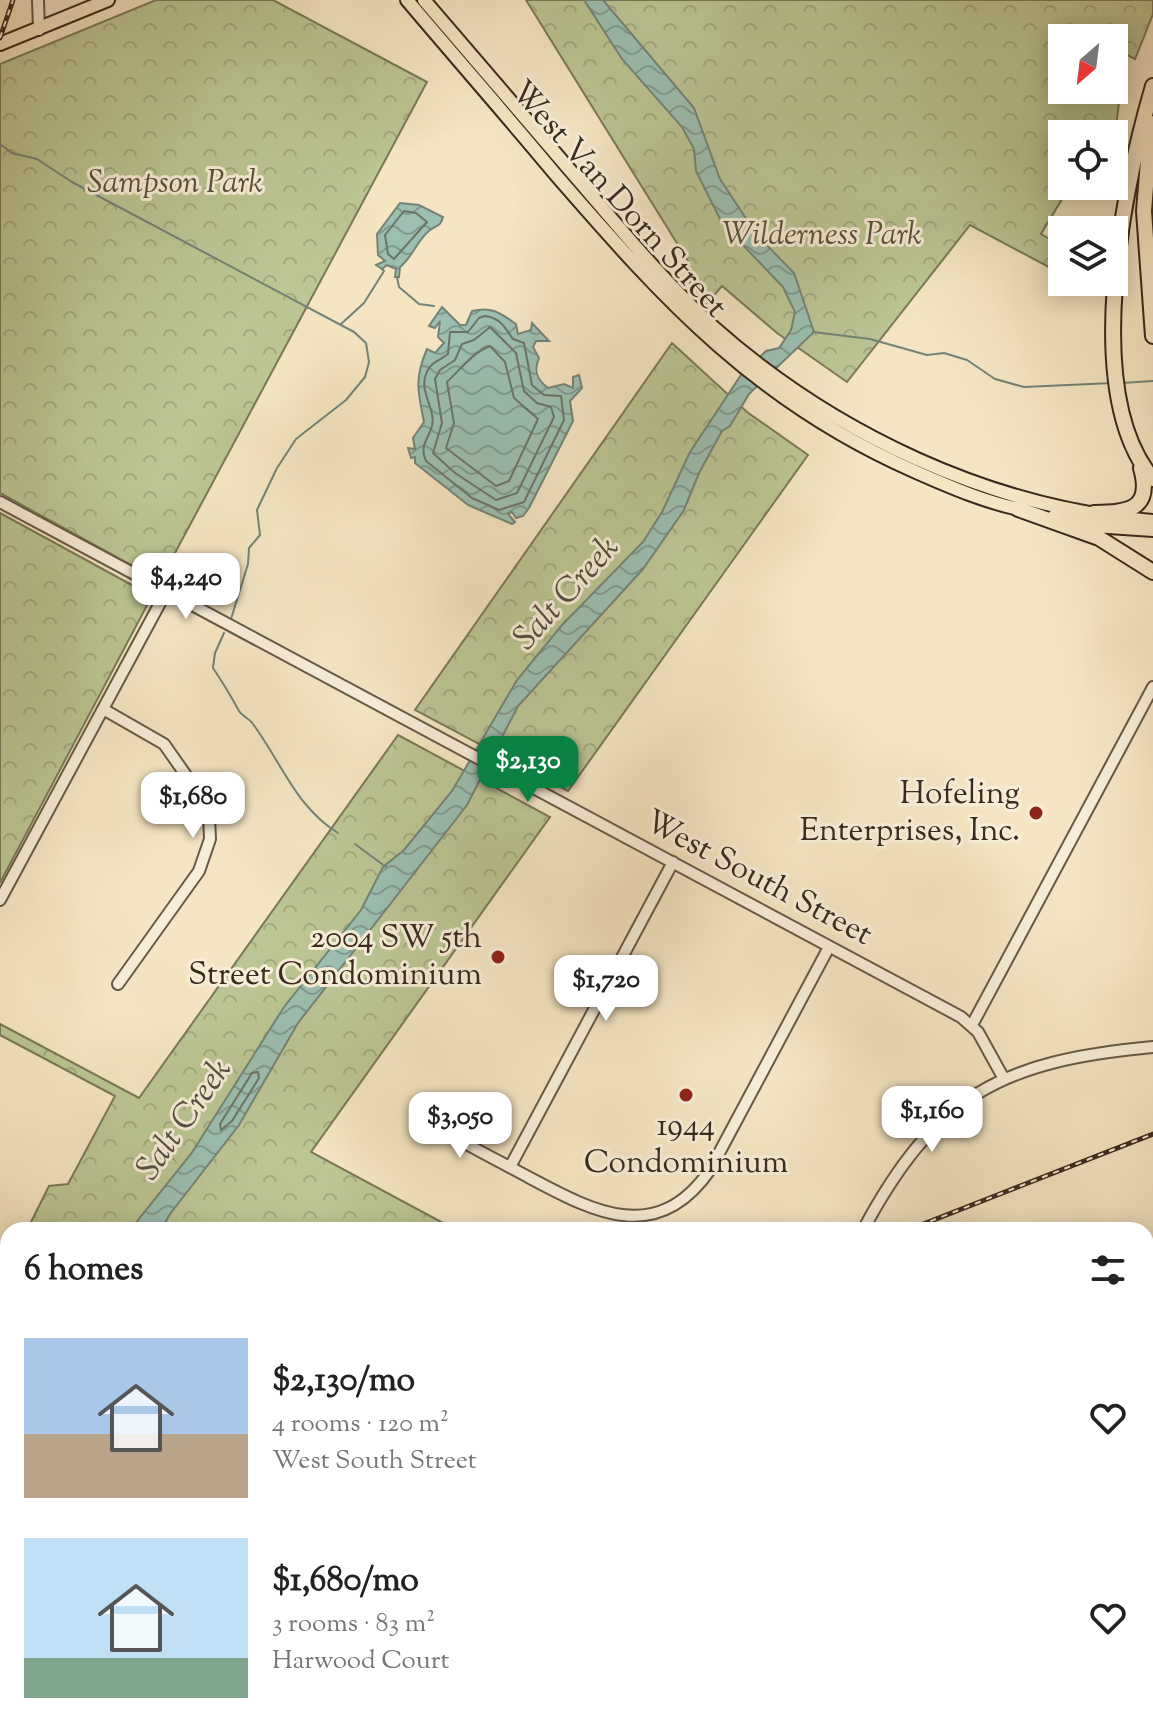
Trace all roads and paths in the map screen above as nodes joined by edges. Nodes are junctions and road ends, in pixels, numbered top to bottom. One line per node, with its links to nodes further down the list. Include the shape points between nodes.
1 (38, 0): 5 (street)
2 (108, 0): 5 (main road)
3 (407, 0): 10 (main road, West Van Dorn Street, via 639,271)
4 (424, 0): 10 (main road, West Van Dorn Street)
5 (39, 30): 6 (main road); 7 (main road)
6 (0, 44)
7 (0, 51)
8 (1153, 86): 12 (highway, via 1130,186 1112,336 1118,399)
9 (1153, 111): 11 (highway, via 1144,211)
10 (708, 330): 15 (main road, West Van Dorn Street, via 798,408 908,469); 16 (main road, West Van Dorn Street, via 811,402 883,442 965,478)
11 (1153, 336)
12 (1134, 449): 13 (highway); 16 (highway, via 1146,485 1143,499 1128,511)
13 (1153, 479)
14 (0, 502): 20 (street, West South Street)
15 (1018, 509): 16 (main road, West Van Dorn Street); 19 (highway, via 1099,538)
16 (1094, 519): 17 (main road, West Van Dorn Street); 18 (highway)
17 (1153, 521)
18 (1153, 531)
19 (1153, 572)
20 (166, 592): 22 (street); 23 (street, West South Street)
21 (1153, 687): 27 (street)
22 (103, 709): 24 (street); 26 (street, via 164,744 202,798 210,828 210,846 199,871)
23 (673, 862): 25 (street, West South Street); 31 (street)
24 (0, 900)
25 (829, 947): 27 (street, West South Street); 31 (street, via 710,1170 693,1191 658,1212 629,1217 601,1213)
26 (118, 984)
27 (972, 1025): 29 (street)
28 (1153, 1047): 29 (street, via 1066,1057)
29 (1004, 1079): 32 (street, via 929,1132 899,1168)
30 (426, 1122): 31 (street)
31 (510, 1167)
32 (868, 1222)

